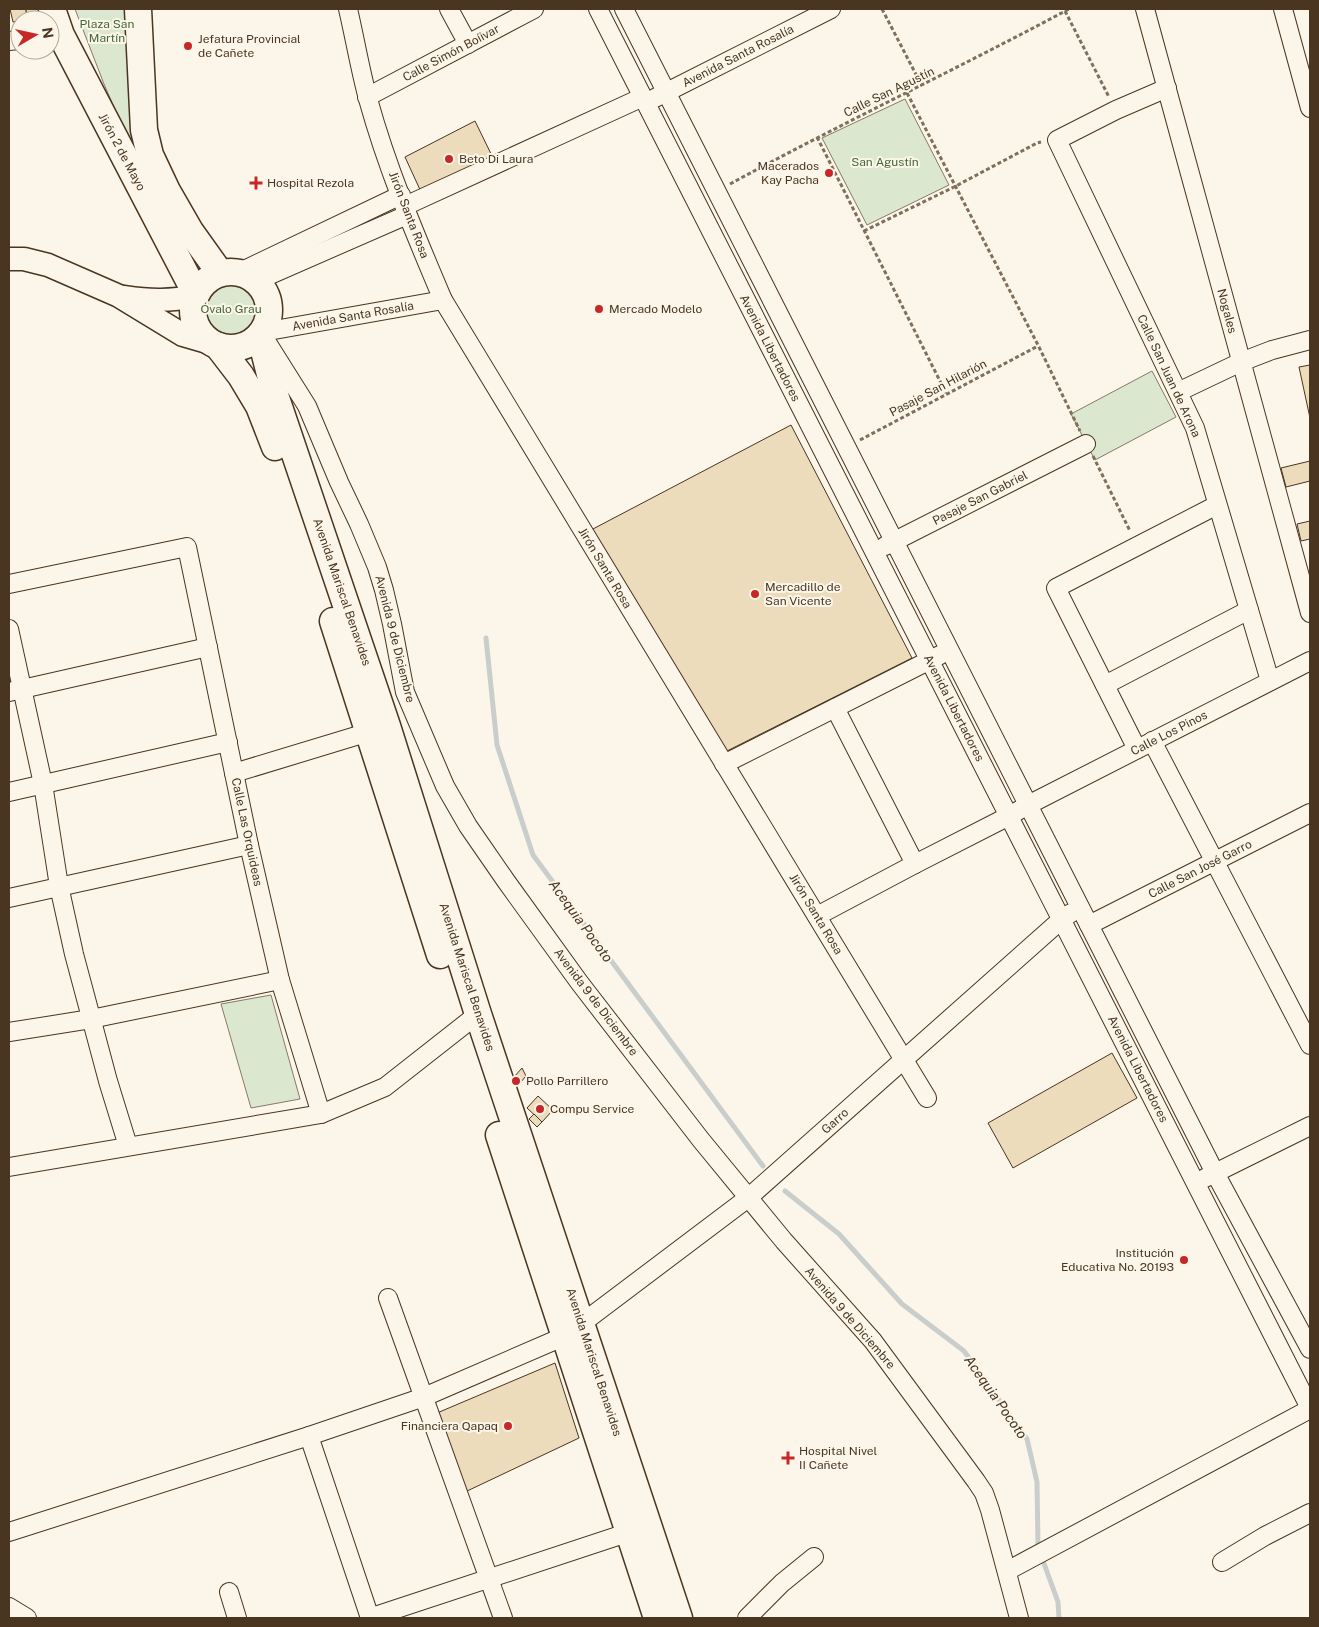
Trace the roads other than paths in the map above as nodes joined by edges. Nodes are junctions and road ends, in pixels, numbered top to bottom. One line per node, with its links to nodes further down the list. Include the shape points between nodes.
1 (138, 9): 19 (highway, via 144,130 150,155 190,231)
2 (348, 9): 14 (street, Jirón Santa Rosa)
3 (449, 9): 11 (street)
4 (534, 9): 11 (street, Calle Simón Boíivar)
5 (598, 9): 15 (street, Avenida Libertadores)
6 (624, 9): 13 (street, Avenida Libertadores)
7 (830, 9): 13 (street, Avenida Santa Rosalía)
8 (1144, 9): 12 (street, Nogales)
9 (1283, 9): 16 (street)
10 (60, 43): 20 (highway, Jirón 2 de Mayo)
11 (468, 44): 14 (street, Calle Simón Boíivar)
12 (1167, 88): 26 (street, Nogales); 27 (street, Calle San Juan de Arona, via 1057,140)
13 (666, 93): 15 (street, Avenida Santa Rosalía); 30 (street, Avenida Libertadores)
14 (367, 97): 17 (street, Jirón Santa Rosa)
15 (644, 100): 17 (street, Avenida Santa Rosalía); 31 (street, Avenida Libertadores)
16 (1310, 108)
17 (404, 205): 19 (street); 22 (street, Jirón Santa Rosa)
18 (14, 256): 21 (main road, via 48,265)
19 (239, 275): 20 (highway, via 210,278); 23 (highway, via 266,294 270,311)
20 (196, 295): 21 (main road, via 171,300); 25 (highway, via 193,315 196,324 201,334)
21 (119, 296): 25 (main road, via 183,335)
22 (443, 300): 23 (street, Avenida Santa Rosalía); 47 (street, Jirón Santa Rosa)
23 (261, 333): 25 (highway, via 238,348); 44 (highway, Avenida Mariscal Benavides, via 276,398); 76 (street, Avenida 9 de Diciembre, via 307,406 377,567 405,692 445,786 495,866 579,982)
24 (1310, 340): 26 (street)
25 (216, 345): 44 (highway, Avenida Mariscal Benavides, via 242,376 259,406)
26 (1241, 362): 27 (street); 34 (street, Nogales)
27 (1178, 392): 29 (street, Calle San Juan de Arona, via 1195,428)
28 (1086, 444): 30 (street, Pasaje San Gabriel)
29 (1217, 505): 33 (street, Calle San Juan de Arona); 41 (street, via 1056,588)
30 (894, 542): 31 (street, Pasaje San Gabriel); 37 (street, Avenida Libertadores)
31 (874, 552): 38 (street, Avenida Libertadores)
32 (9, 584): 36 (street, Calle Las Orquideas, via 188,547)
33 (1249, 610): 40 (street, Calle San Juan de Arona); 41 (street)
34 (1310, 613)
35 (9, 629): 42 (street)
36 (208, 647): 42 (street); 45 (street, Calle Las Orquideas)
37 (950, 651): 38 (street); 51 (street, Avenida Libertadores)
38 (930, 661): 43 (street); 53 (street, Avenida Libertadores)
39 (1310, 661): 40 (street, Calle Los Pinos)
40 (1270, 681): 46 (street, Calle Los Pinos)
41 (1105, 685): 46 (street)
42 (15, 690): 49 (street)
43 (835, 708): 47 (street); 56 (street)
44 (377, 729): 48 (street); 65 (highway, Avenida Mariscal Benavides)
45 (228, 742): 48 (street, Calle Las Orquideas); 49 (street)
46 (1145, 745): 51 (street, Calle Los Pinos); 55 (street)
47 (724, 764): 60 (street, Jirón Santa Rosa)
48 (234, 773): 54 (street, Calle Las Orquideas)
49 (43, 784): 50 (street); 57 (street)
50 (9, 792)
51 (1028, 805): 53 (street, Calle Los Pinos); 59 (street, Avenida Libertadores)
52 (1310, 813): 55 (street, Calle San José Garro)
53 (1009, 816): 56 (street, Calle Los Pinos); 61 (street, Avenida Libertadores)
54 (249, 845): 57 (street); 63 (street, Calle Las Orquideas)
55 (1215, 862): 62 (street, Calle San José Garro); 67 (street)
56 (915, 864): 60 (street, Calle Los Pinos)
57 (59, 886): 58 (street); 64 (street)
58 (9, 898)
59 (1080, 908): 61 (street, Garro); 62 (street, Avenida Libertadores)
60 (817, 916): 68 (street, Jirón Santa Rosa)
61 (1062, 919): 68 (street, Garro); 75 (street, Avenida Libertadores)
62 (1089, 925): 74 (street, Avenida Libertadores)
63 (280, 980): 64 (street); 70 (street, Calle Las Orquideas)
64 (91, 1019): 66 (street); 72 (street)
65 (470, 1019): 70 (street, via 385,1087); 78 (highway, Avenida Mariscal Benavides)
66 (9, 1032)
67 (1310, 1045)
68 (904, 1058): 69 (street, Jirón Santa Rosa); 76 (street, Garro)
69 (927, 1098)
70 (321, 1114): 72 (street)
71 (1310, 1126): 74 (street)
72 (128, 1146): 73 (street)
73 (9, 1168)
74 (1215, 1173): 75 (street); 79 (street, Avenida Libertadores)
75 (1196, 1183): 81 (street, Avenida Libertadores)
76 (748, 1198): 78 (street, Garro); 88 (street, Avenida 9 de Diciembre, via 873,1341 980,1487)
77 (388, 1298): 80 (street)
78 (573, 1330): 80 (street, Garro); 84 (highway, Avenida Mariscal Benavides)
79 (1310, 1349)
80 (424, 1397): 82 (street, Garro); 89 (street)
81 (1310, 1409): 88 (street)
82 (309, 1436): 85 (street, Garro); 94 (street)
83 (1310, 1513): 87 (street)
84 (638, 1529): 89 (street); 96 (highway, Avenida Mariscal Benavides); 97 (highway, Avenida Mariscal Benavides)
85 (9, 1532)
86 (814, 1557): 98 (street)
87 (1222, 1562)
88 (1007, 1571): 99 (street, Avenida 9 de Diciembre)
89 (489, 1578): 94 (street); 95 (street)
90 (229, 1592): 93 (street)
91 (9, 1607): 92 (street)
92 (27, 1618)
93 (237, 1618)
94 (369, 1618)
95 (503, 1618)
96 (656, 1618)
97 (679, 1618)
98 (747, 1618)
99 (1019, 1618)

